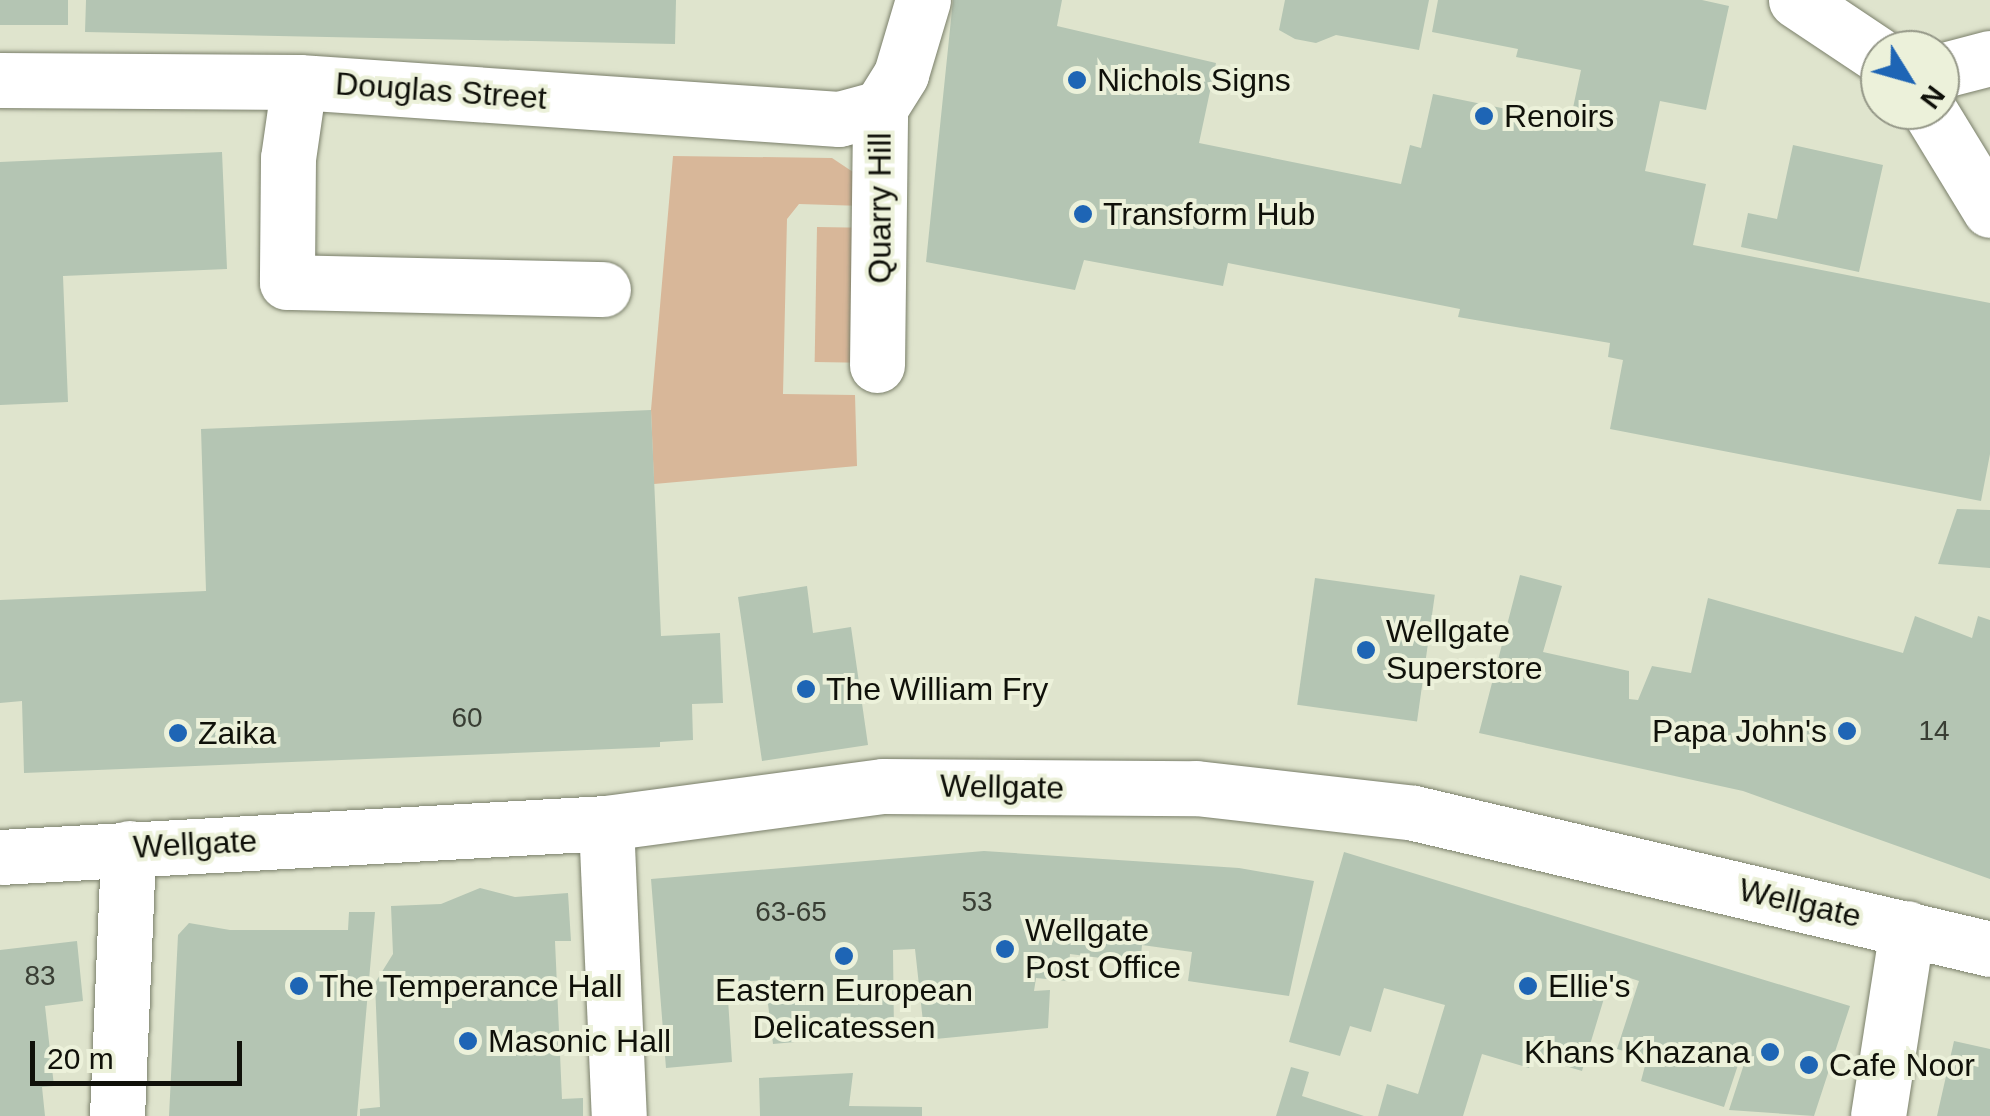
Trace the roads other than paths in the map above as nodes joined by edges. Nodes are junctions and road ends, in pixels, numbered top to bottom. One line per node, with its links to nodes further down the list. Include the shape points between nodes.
1 (922, 0): 8 (street, Quarry Hill, via 901,74)
2 (1796, 0): 4 (street)
3 (1990, 58): 7 (street)
4 (1860, 60)
5 (0, 80): 6 (street, Douglas Street)
6 (299, 82): 8 (street, Douglas Street, via 840,119); 11 (street, via 288,158 287,282)
7 (1960, 98)
8 (880, 108): 12 (street, Quarry Hill)
9 (1948, 130): 10 (street)
10 (1990, 210)
11 (602, 288)
12 (894, 334)
13 (606, 822): 14 (street, Wellgate); 16 (street, Wellgate, via 883,786 1196,788 1414,813); 19 (street)
14 (128, 848): 15 (street, Wellgate); 18 (street)
15 (0, 857)
16 (1907, 928): 17 (street, Wellgate); 20 (street)
17 (1990, 949)
18 (117, 1116)
19 (619, 1116)
20 (1878, 1116)

